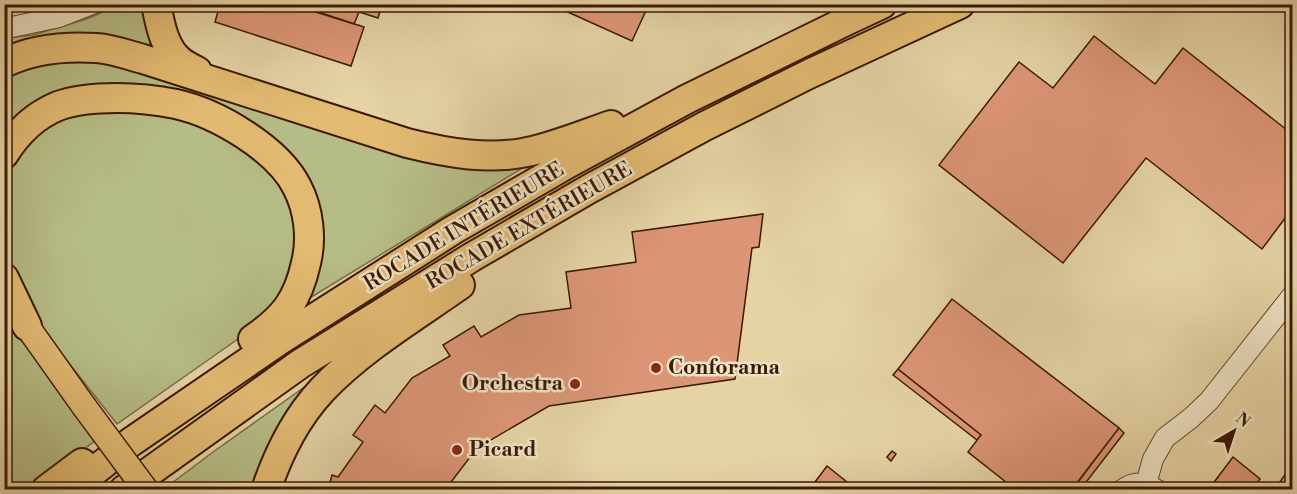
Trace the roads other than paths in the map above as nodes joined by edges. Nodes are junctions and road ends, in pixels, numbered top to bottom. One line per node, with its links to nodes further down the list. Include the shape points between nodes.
1 (92, 4): 5 (street, via 59,17)
2 (156, 4): 7 (highway, via 170,51)
3 (882, 4): 8 (highway, ROCADE INTÉRIEURE)
4 (960, 4): 9 (highway, ROCADE EXTÉRIEURE)
5 (4, 27)
6 (4, 63): 7 (highway, via 37,51 97,48)
7 (211, 81): 8 (highway, via 407,143 467,155 530,152)
8 (687, 99): 18 (highway, ROCADE INTÉRIEURE, via 444,236 270,347 131,442)
9 (705, 126): 15 (highway, ROCADE EXTÉRIEURE, via 472,257 300,364); 21 (highway, via 598,201 481,271 347,367 301,416)
10 (4, 154): 17 (highway, via 34,120 59,106 93,98 135,98 178,105 215,118 252,139 280,164 297,187 307,215 309,249 302,280 284,314)
11 (4, 278): 14 (highway)
12 (4, 296): 14 (main road)
13 (1293, 296): 16 (street, via 1209,400 1165,438 1153,459)
14 (27, 326): 20 (main road, bridge)
15 (230, 413): 19 (highway, ROCADE EXTÉRIEURE); 20 (highway, via 199,450)
16 (1152, 487): 22 (street, via 1136,483)
17 (46, 489)
18 (70, 489)
19 (124, 489)
20 (146, 489)
21 (266, 489)
22 (1122, 489)

